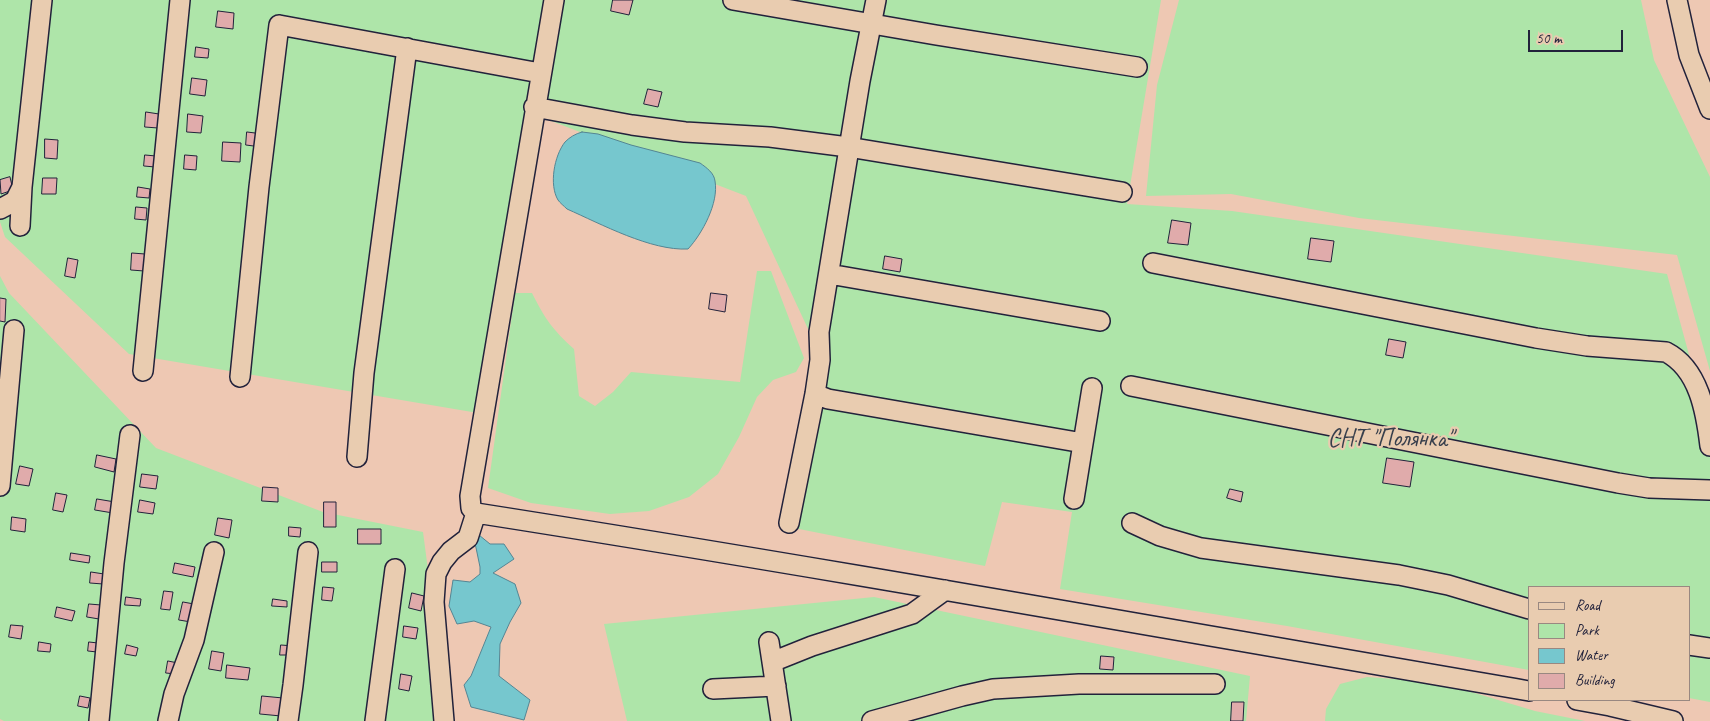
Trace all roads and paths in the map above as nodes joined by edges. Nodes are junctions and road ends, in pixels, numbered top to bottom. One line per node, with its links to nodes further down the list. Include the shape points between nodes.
1 (42, 0): 14 (street)
2 (180, 0): 22 (street)
3 (554, 0): 10 (street)
4 (733, 0): 7 (street)
5 (876, 0): 7 (street)
6 (1677, 0): 12 (street, via 1690,55)
7 (872, 24): 9 (street); 13 (street)
8 (407, 48): 10 (street); 23 (street, via 279,25); 30 (street, via 364,373)
9 (1138, 67)
10 (540, 73): 11 (street)
11 (534, 107): 13 (street, via 667,130 770,137); 34 (street, via 470,496 471,508)
12 (1710, 109)
13 (848, 147): 15 (street); 19 (street)
14 (22, 187): 16 (street, via 15,201); 17 (street)
15 (1122, 192)
16 (0, 209)
17 (20, 226)
18 (1154, 263): 29 (street, via 1536,338 1666,352 1686,368 1699,394 1707,417)
19 (829, 274): 20 (street); 26 (street, via 819,332 820,360)
20 (1100, 321)
21 (14, 330): 31 (street)
22 (143, 371)
23 (240, 377)
24 (1131, 386): 32 (street, via 1618,483 1649,488)
25 (1092, 388): 28 (street)
26 (815, 394): 28 (street, via 848,403); 35 (street)
27 (130, 435): 51 (street)
28 (1083, 443): 33 (street)
29 (1710, 446)
30 (357, 457)
31 (0, 486)
32 (1710, 490)
33 (1074, 499)
34 (476, 513): 40 (street); 55 (street, via 468,538 446,557 436,574 434,602)
35 (789, 522)
36 (1132, 523): 41 (street, via 1160,536 1201,548 1399,575 1448,585)
37 (214, 552): 52 (street, via 194,640 174,694)
38 (308, 552): 53 (street)
39 (395, 569): 54 (street)
40 (944, 590): 45 (street, via 912,614); 49 (street)
41 (1528, 609)
42 (769, 642): 45 (street)
43 (1690, 645): 44 (street)
44 (1710, 648)
45 (772, 662): 47 (street)
46 (1215, 684): 57 (street, via 1078,684 994,689)
47 (776, 686): 48 (street); 56 (street)
48 (713, 689)
49 (1528, 691)
50 (1582, 701): 58 (street)
51 (99, 721)
52 (168, 721)
53 (288, 721)
54 (375, 721)
55 (444, 721)
56 (781, 721)
57 (872, 721)
58 (1673, 721)

